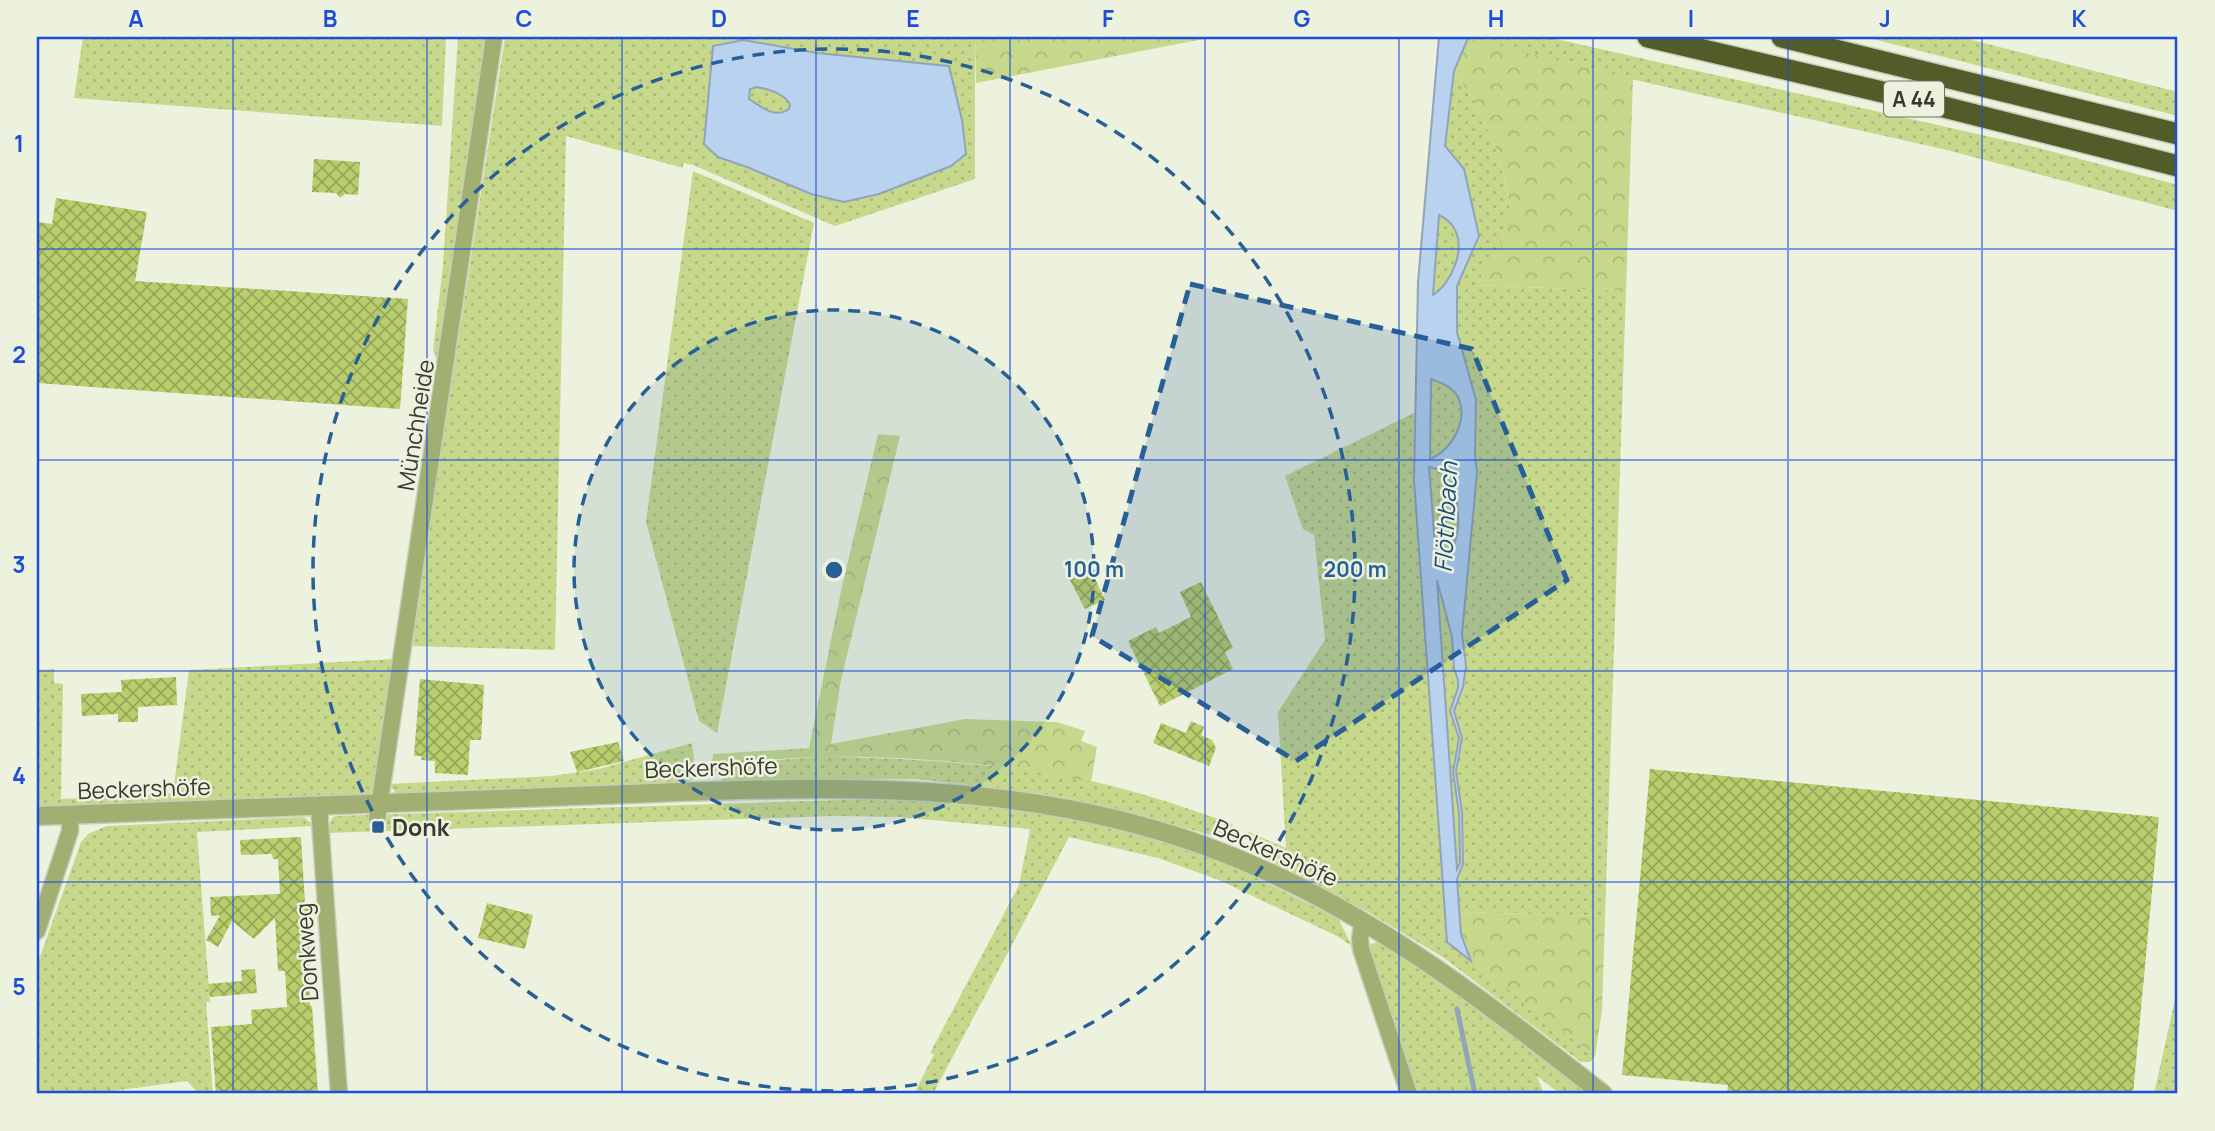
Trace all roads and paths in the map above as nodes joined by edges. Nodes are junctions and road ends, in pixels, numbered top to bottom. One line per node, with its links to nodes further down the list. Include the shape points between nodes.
1 (495, 37): 7 (street, Münchheide)
2 (1648, 37): 5 (highway, A 44)
3 (1783, 37): 4 (highway, A 44)
4 (2178, 134)
5 (2178, 166)
6 (319, 806): 7 (street, Beckershöfe); 8 (street, Beckershöfe); 12 (street, Donkweg)
7 (378, 812): 10 (street, Beckershöfe, via 811,789 928,790 989,796 1092,813 1176,836 1265,870)
8 (70, 815): 9 (street, Beckershöfe); 11 (street, via 70,831)
9 (37, 816)
10 (1363, 921): 13 (street, via 1361,949); 14 (street, Beckershöfe, via 1444,973)
11 (37, 931)
12 (339, 1094)
13 (1409, 1094)
14 (1603, 1094)

